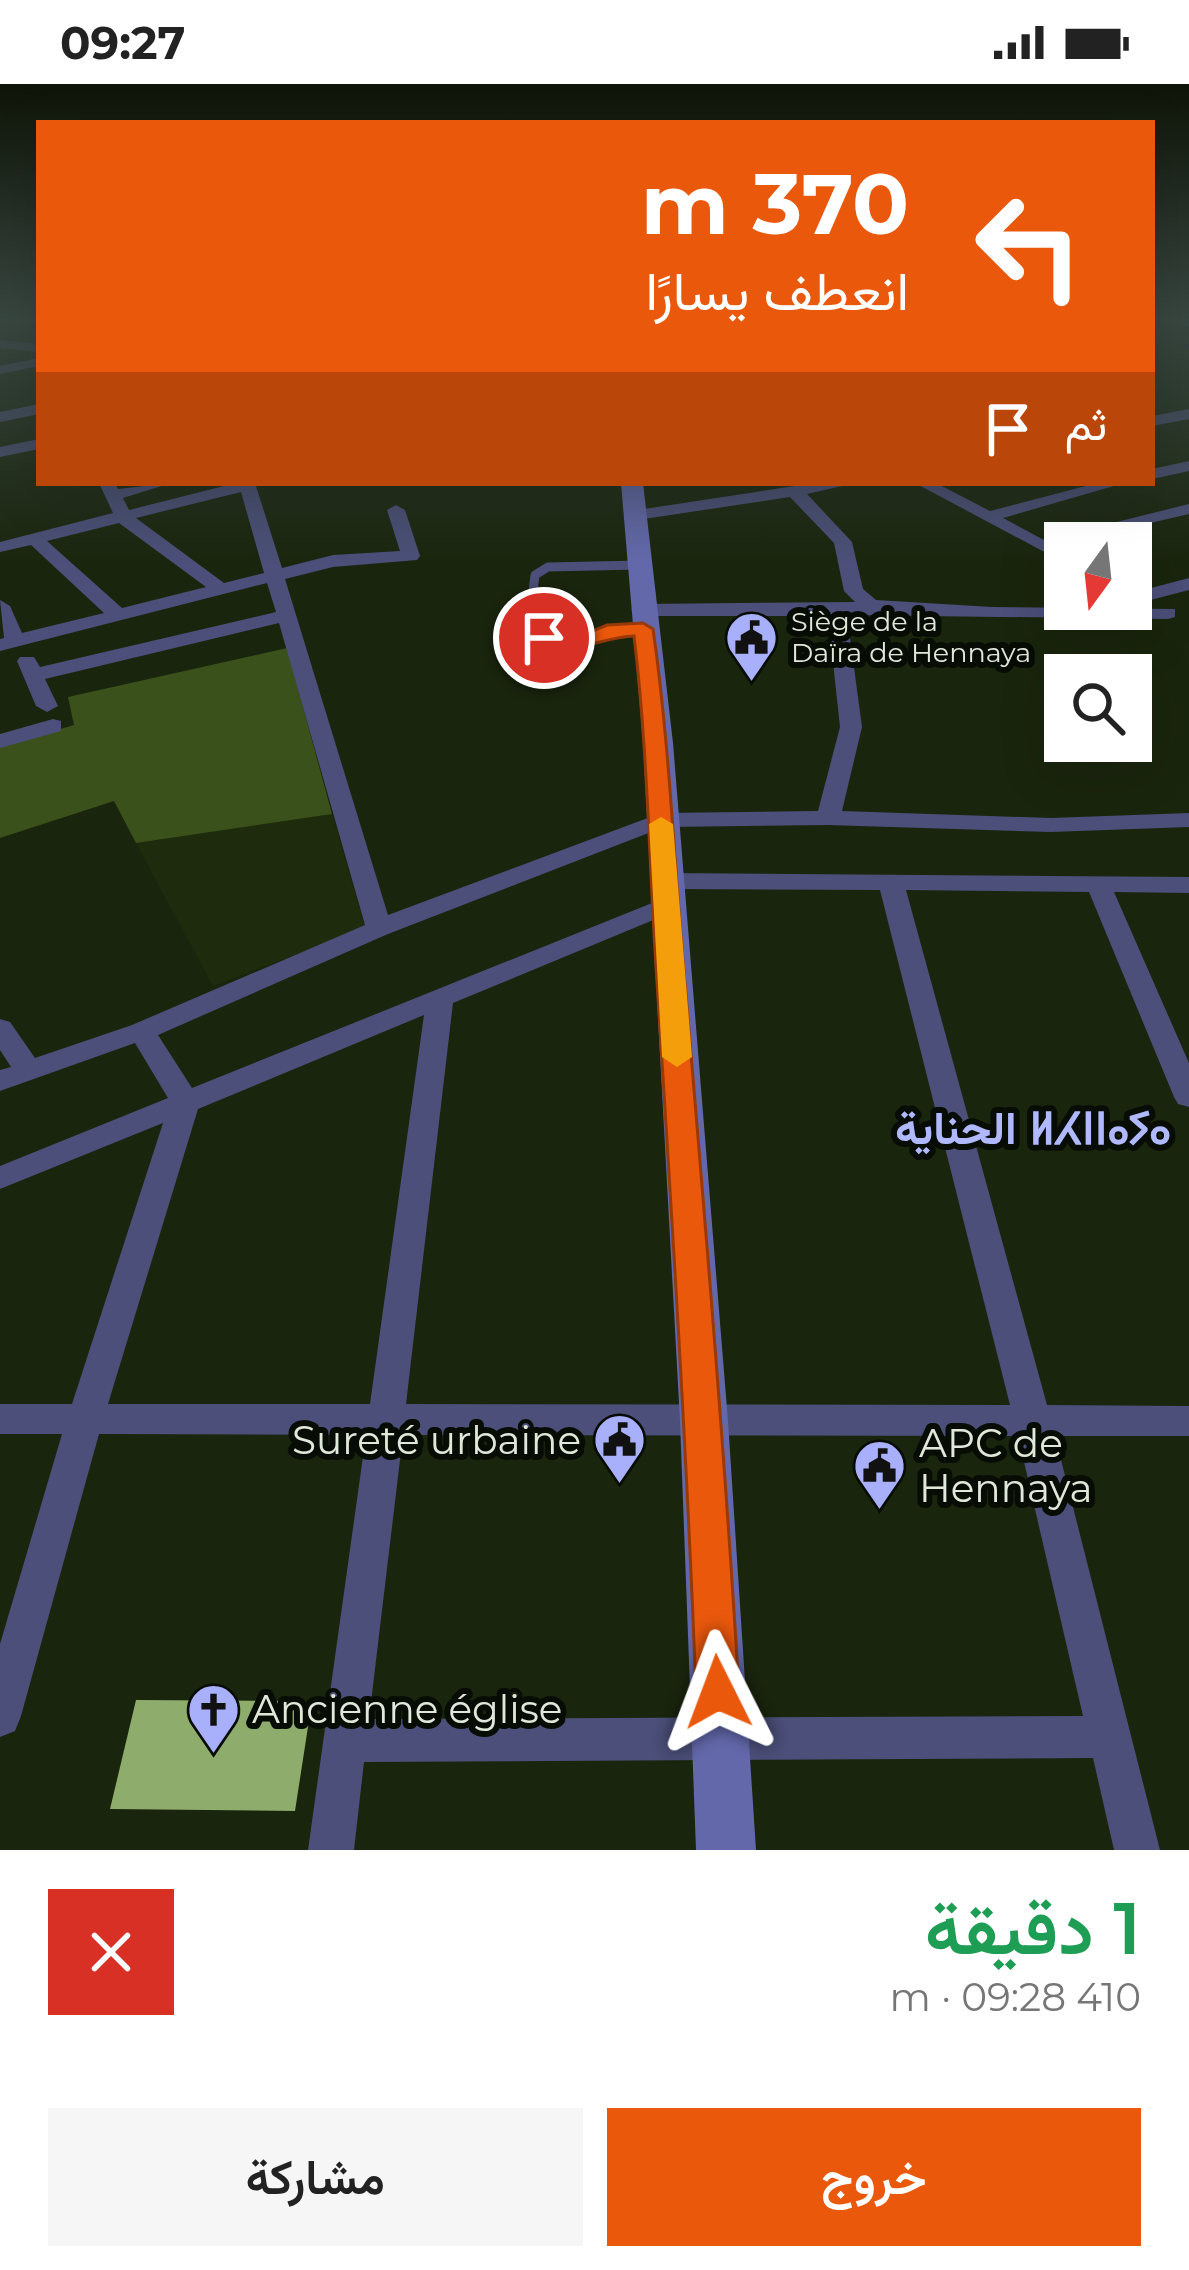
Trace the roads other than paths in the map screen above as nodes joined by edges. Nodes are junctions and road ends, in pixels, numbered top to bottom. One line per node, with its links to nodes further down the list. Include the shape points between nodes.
1 (36, 410): 3 (street)
2 (1189, 414): 4 (street)
3 (0, 417)
4 (1155, 420)
5 (36, 445): 6 (street)
6 (0, 452)
7 (1189, 466): 8 (street)
8 (1155, 473)
9 (240, 486): 20 (street)
10 (248, 486): 25 (street)
11 (832, 486): 15 (street)
12 (929, 486): 19 (street)
13 (1105, 486): 19 (street)
14 (110, 489): 20 (street)
15 (796, 493): 16 (street); 31 (street, via 843,542 854,591)
16 (634, 499): 24 (main road)
17 (395, 509): 25 (street, via 411,556 333,561)
18 (1189, 509): 22 (street)
19 (988, 517): 22 (street)
20 (124, 518): 21 (street); 27 (street)
21 (34, 539): 23 (street); 35 (street)
22 (1042, 546)
23 (0, 547)
24 (639, 566): 36 (main road); 36 (lane, via 548,567 535,575 532,591 544,638 561,644)
25 (276, 576): 27 (street); 34 (street)
26 (1189, 584): 28 (street)
27 (222, 590): 35 (street)
28 (1152, 592)
29 (1152, 604): 33 (street)
30 (0, 606): 38 (street)
31 (871, 606): 32 (street); 33 (street)
32 (837, 610): 36 (street); 41 (street, via 851,727)
33 (1168, 613): 37 (street)
34 (288, 615): 39 (street); 48 (street)
35 (119, 616): 38 (street)
36 (642, 620): 42 (main road)
37 (1189, 624)
38 (10, 643): 39 (street)
39 (34, 675): 40 (street, via 50,716)
40 (0, 741)
41 (828, 818): 42 (street); 43 (street)
42 (661, 820): 47 (main road); 48 (street)
43 (1189, 820)
44 (890, 883): 46 (street); 47 (street); 61 (street)
45 (1189, 885): 46 (street)
46 (1100, 886): 53 (street)
47 (665, 894): 49 (street); 59 (main road)
48 (379, 928): 51 (street)
49 (440, 998): 54 (street); 56 (street)
50 (0, 1028): 52 (street)
51 (142, 1030): 52 (street); 54 (street)
52 (14, 1076)
53 (1189, 1096)
54 (185, 1101): 55 (street); 58 (street)
55 (0, 1178)
56 (387, 1418): 58 (street); 59 (street); 65 (street)
57 (0, 1419): 58 (street)
58 (86, 1419): 62 (street)
59 (704, 1420): 61 (street); 63 (main road)
60 (1189, 1421): 61 (street)
61 (1033, 1422): 64 (street)
62 (0, 1716)
63 (720, 1737): 64 (street); 65 (street); 67 (main road)
64 (1107, 1737): 68 (street)
65 (345, 1741): 66 (street)
66 (331, 1850)
67 (726, 1850)
68 (1137, 1850)

